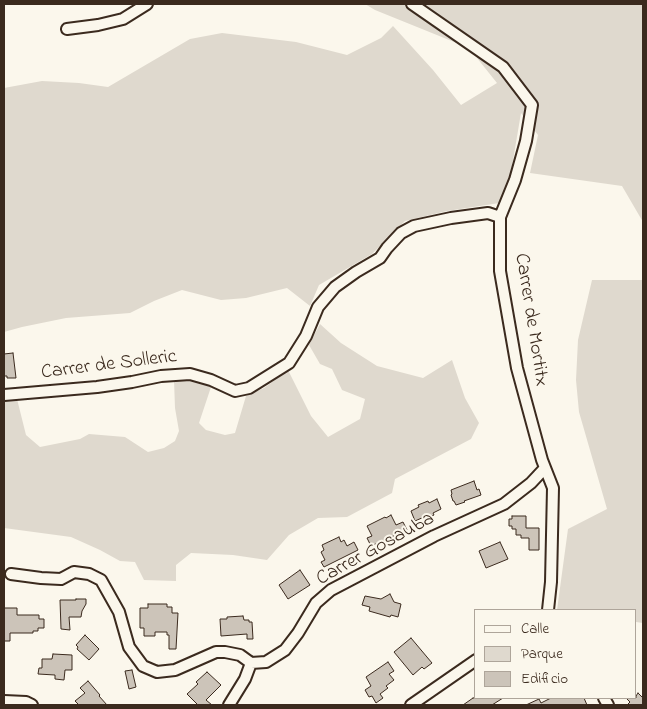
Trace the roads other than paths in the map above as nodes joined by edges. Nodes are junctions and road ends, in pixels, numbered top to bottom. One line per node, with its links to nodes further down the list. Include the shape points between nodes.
1 (147, 4): 3 (street, via 123,19)
2 (412, 4): 4 (street, Carrer de Mortitx, via 503,67 532,105 515,180)
3 (67, 29)
4 (500, 217): 5 (street, Carrer de Solleric, via 488,213 451,218 414,226 401,233 380,258 335,288 318,307 306,336 289,363 249,388 235,391 190,374); 6 (street, Carrer de Mortitx, via 500,271 517,368)
5 (4, 395)
6 (546, 468): 8 (street, Carrer de Mortitx, via 553,488); 10 (street, Carrer Gosauba, via 504,504 434,536 331,590 316,604 285,650 266,662)
7 (11, 574): 10 (street, via 61,579 74,572 101,580 119,612 129,647 143,666 157,672 175,670 216,652 240,655)
8 (548, 609)
9 (474, 661): 14 (street)
10 (251, 663): 13 (street)
11 (4, 701): 12 (street)
12 (32, 705)
13 (230, 705)
14 (411, 705)

